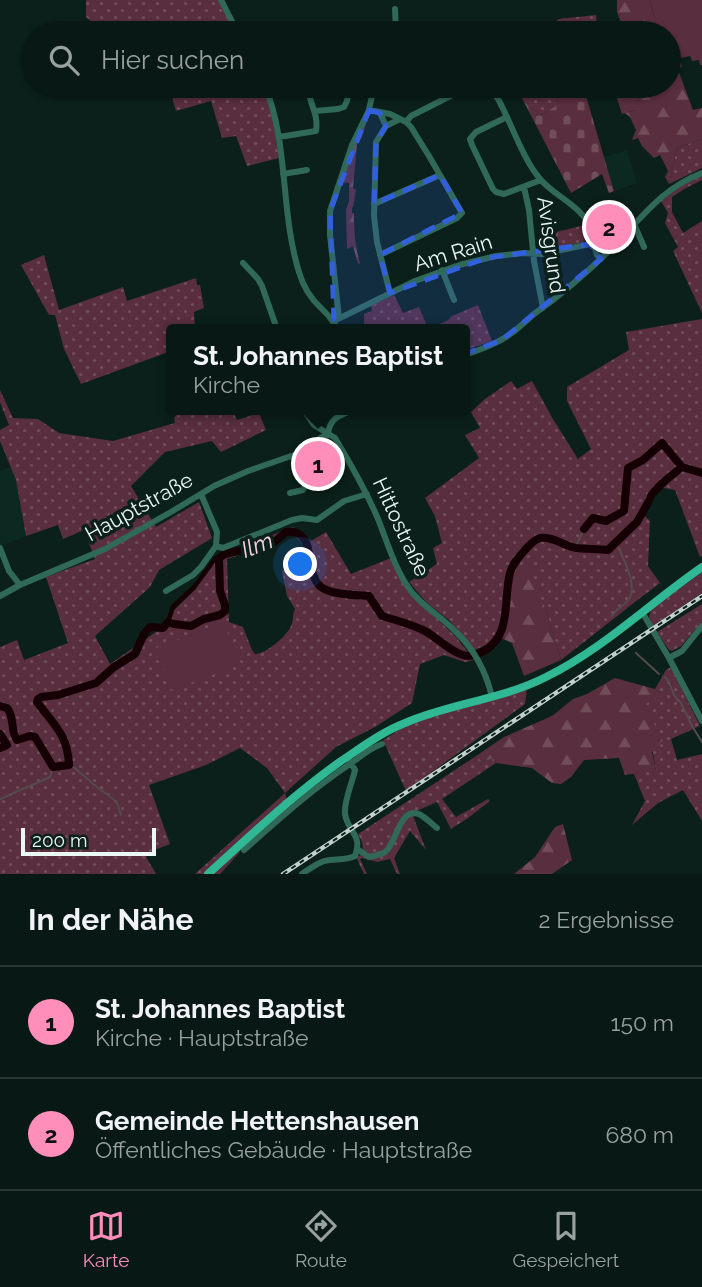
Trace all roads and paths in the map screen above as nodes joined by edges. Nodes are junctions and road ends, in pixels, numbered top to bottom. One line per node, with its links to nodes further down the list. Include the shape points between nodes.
1 (221, 0): 3 (street)
2 (395, 9): 4 (street)
3 (232, 21)
4 (396, 21)
5 (269, 98): 17 (street)
6 (310, 98): 12 (street)
7 (347, 98): 12 (street, via 344,107)
8 (372, 98): 11 (street)
9 (446, 98): 15 (street)
10 (497, 98): 14 (street)
11 (369, 110): 13 (street); 36 (street, via 330,211)
12 (316, 111): 17 (street, via 316,131)
13 (380, 113): 15 (street); 16 (street)
14 (507, 117): 22 (street); 23 (street, Avisgrund, via 473,133 470,142 496,192)
15 (403, 121): 16 (street); 21 (street, via 415,132)
16 (386, 126): 24 (street, via 376,142)
17 (279, 137): 20 (street)
18 (307, 170): 20 (street)
19 (702, 173): 25 (street, via 673,187)
20 (283, 174): 36 (street, via 288,229 299,273 310,296)
21 (440, 175): 24 (street); 29 (street, via 462,213)
22 (541, 180): 23 (street, Avisgrund); 26 (street, via 584,216)
23 (524, 187): 28 (street, Avisgrund)
24 (374, 204): 29 (street)
25 (634, 225): 27 (street); 30 (street)
26 (590, 244): 28 (street, Am Rain); 30 (street)
27 (644, 247)
28 (534, 254): 32 (street, Am Rain, via 486,258); 35 (street, Avisgrund)
29 (380, 255): 33 (street)
30 (601, 259): 35 (street)
31 (243, 263): 37 (street, via 262,286)
32 (442, 270): 33 (street, Am Rain); 34 (street)
33 (390, 293): 36 (street, Am Rain)
34 (454, 300)
35 (543, 308): 39 (street, via 502,340)
36 (336, 320): 38 (street)
37 (275, 324)
38 (336, 324)
39 (470, 353)
40 (307, 415): 42 (street, Hittostraße)
41 (342, 415): 42 (street, Hauptstraße, via 333,420)
42 (328, 435): 43 (street, Hauptstraße); 46 (street, Hittostraße, via 338,443)
43 (297, 454): 44 (street, via 305,486 303,491); 45 (street, Hauptstraße)
44 (290, 493)
45 (201, 494): 47 (street, via 217,532); 50 (street, Hauptstraße, via 105,549)
46 (367, 494): 47 (street, via 344,501 317,520 295,519 223,548); 56 (street, Hittostraße, via 406,584 470,648)
47 (216, 546): 51 (street, via 193,575)
48 (0, 548): 50 (street)
49 (702, 567): 53 (main road)
50 (20, 585): 52 (street, Hauptstraße)
51 (166, 590)
52 (0, 596)
53 (642, 612): 55 (street); 56 (main road, via 570,664 525,687)
54 (702, 626): 55 (street)
55 (669, 658): 57 (street)
56 (492, 697): 59 (main road, via 407,722)
57 (702, 722)
58 (382, 744): 59 (street)
59 (349, 760): 61 (street, via 355,770 345,815); 62 (street); 63 (main road, via 284,805)
60 (436, 828): 61 (street, via 421,815 411,814 383,854 369,856)
61 (357, 849): 64 (street, via 355,856 316,864)
62 (244, 850)
63 (208, 874)
64 (302, 874)

